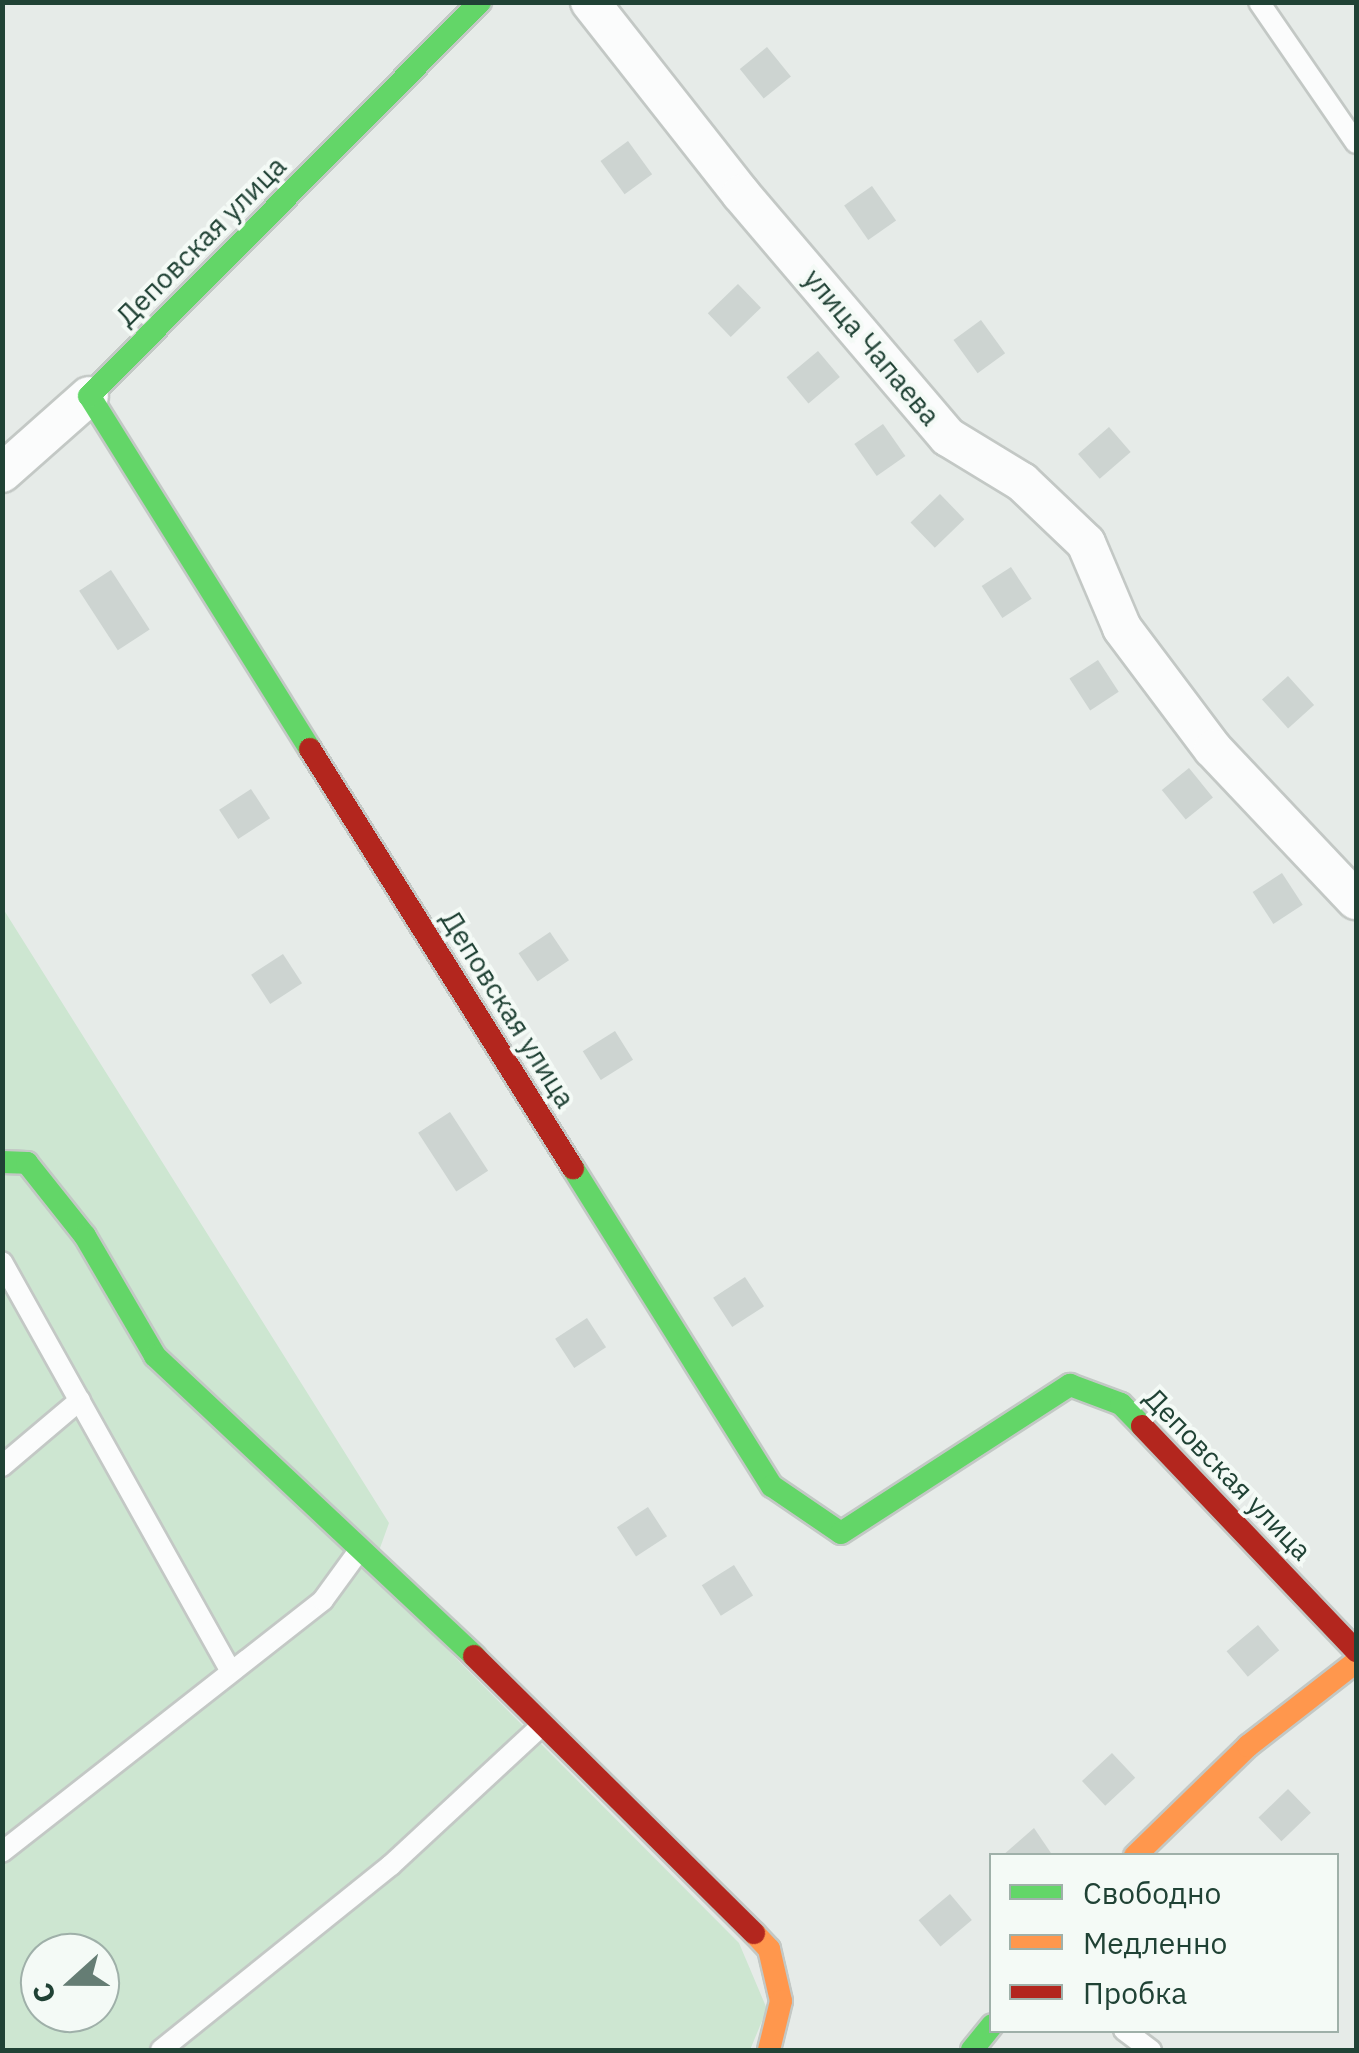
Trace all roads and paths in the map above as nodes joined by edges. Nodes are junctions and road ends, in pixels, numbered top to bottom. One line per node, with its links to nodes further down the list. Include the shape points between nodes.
1 (480, 2): 5 (street, Деповская улица)
2 (590, 2): 7 (street, улица Чапаева, via 948,437 1022,482 1086,543 1122,628 1212,749)
3 (1259, 2): 4 (lane)
4 (1356, 142)
5 (89, 396): 6 (street); 13 (street, Деповская улица, via 772,1486 841,1533 1070,1385 1120,1404)
6 (2, 473)
7 (1356, 900)
8 (2, 1162): 12 (street, via 27,1163 85,1236 155,1356)
9 (2, 1262): 10 (lane)
10 (80, 1400): 11 (lane); 15 (lane)
11 (2, 1466)
12 (362, 1546): 15 (lane, via 322,1600); 16 (street)
13 (1356, 1651)
14 (1356, 1662): 18 (street, via 1248,1746)
15 (229, 1668): 17 (lane)
16 (546, 1722): 21 (lane, via 392,1865); 22 (street, via 769,1948 781,2001)
17 (2, 1852)
18 (1138, 1853)
19 (989, 2030): 23 (street)
20 (1128, 2033): 24 (lane)
21 (161, 2050)
22 (770, 2050)
23 (972, 2050)
24 (1151, 2050)

